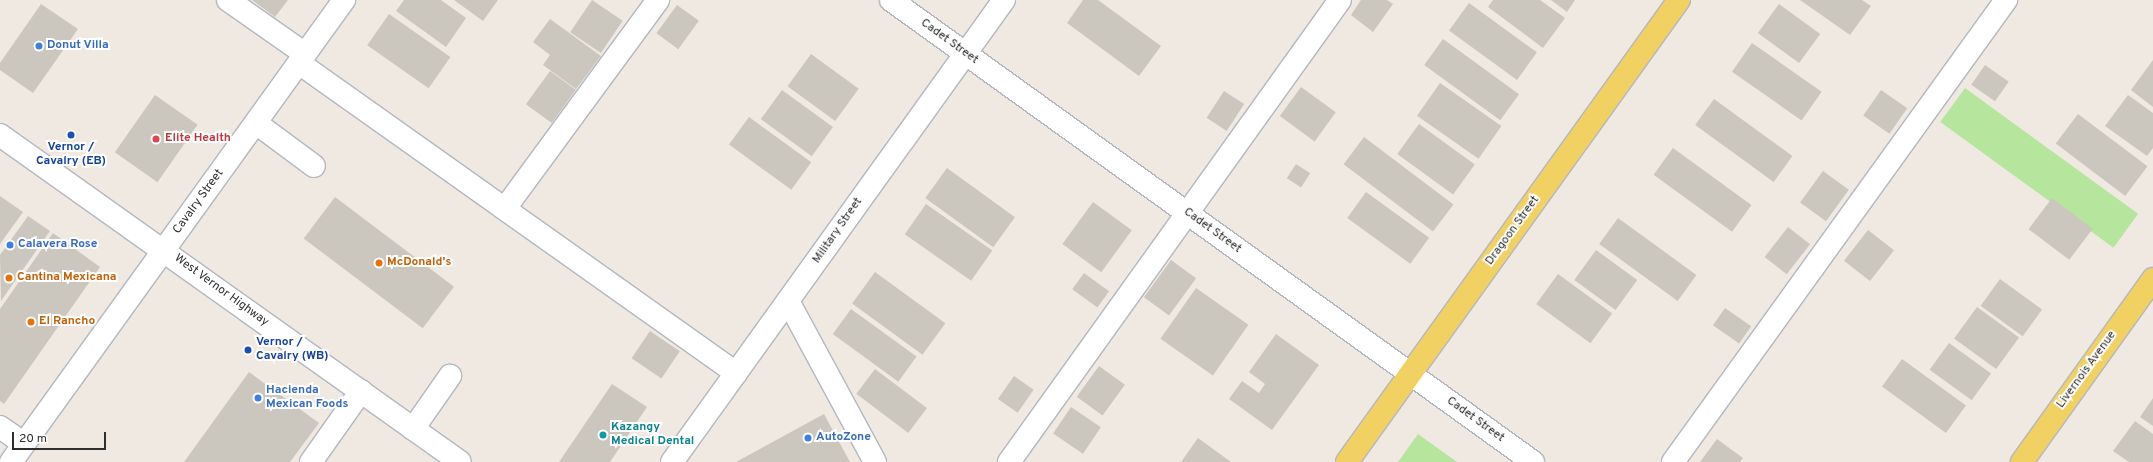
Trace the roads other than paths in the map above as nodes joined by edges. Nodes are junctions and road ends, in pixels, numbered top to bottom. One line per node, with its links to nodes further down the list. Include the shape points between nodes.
1 (228, 0): 10 (street)
2 (344, 0): 10 (street, Cavalry Street)
3 (658, 0): 14 (street)
4 (891, 0): 9 (street, Cadet Street)
5 (1004, 0): 9 (street, Military Street)
6 (1340, 0): 15 (street)
7 (1679, 0): 20 (main road, Dragoon Street)
8 (2006, 0): 34 (street)
9 (966, 53): 15 (street, Cadet Street); 18 (street, Military Street)
10 (302, 59): 11 (street, Cavalry Street); 14 (street)
11 (256, 123): 13 (street); 16 (street, Cavalry Street)
12 (0, 135): 16 (street, West Vernor Highway)
13 (314, 166)
14 (506, 207): 19 (street)
15 (1187, 213): 20 (street, Cadet Street); 31 (street)
16 (164, 251): 22 (street, West Vernor Highway); 25 (street, Cavalry Street)
17 (2153, 279): 35 (main road, Livernois Avenue)
18 (788, 301): 19 (street, Military Street); 30 (street)
19 (736, 373): 26 (street, Military Street)
20 (1410, 374): 32 (main road, Dragoon Street); 33 (street, Cadet Street)
21 (450, 376): 24 (street)
22 (361, 391): 24 (street, West Vernor Highway); 28 (street)
23 (0, 427): 25 (street)
24 (413, 429): 29 (street, West Vernor Highway)
25 (24, 444): 27 (street, Cavalry Street)
26 (674, 461)
27 (11, 462)
28 (311, 462)
29 (460, 462)
30 (875, 462)
31 (1009, 462)
32 (1347, 462)
33 (1533, 462)
34 (1673, 462)
35 (2022, 462)

